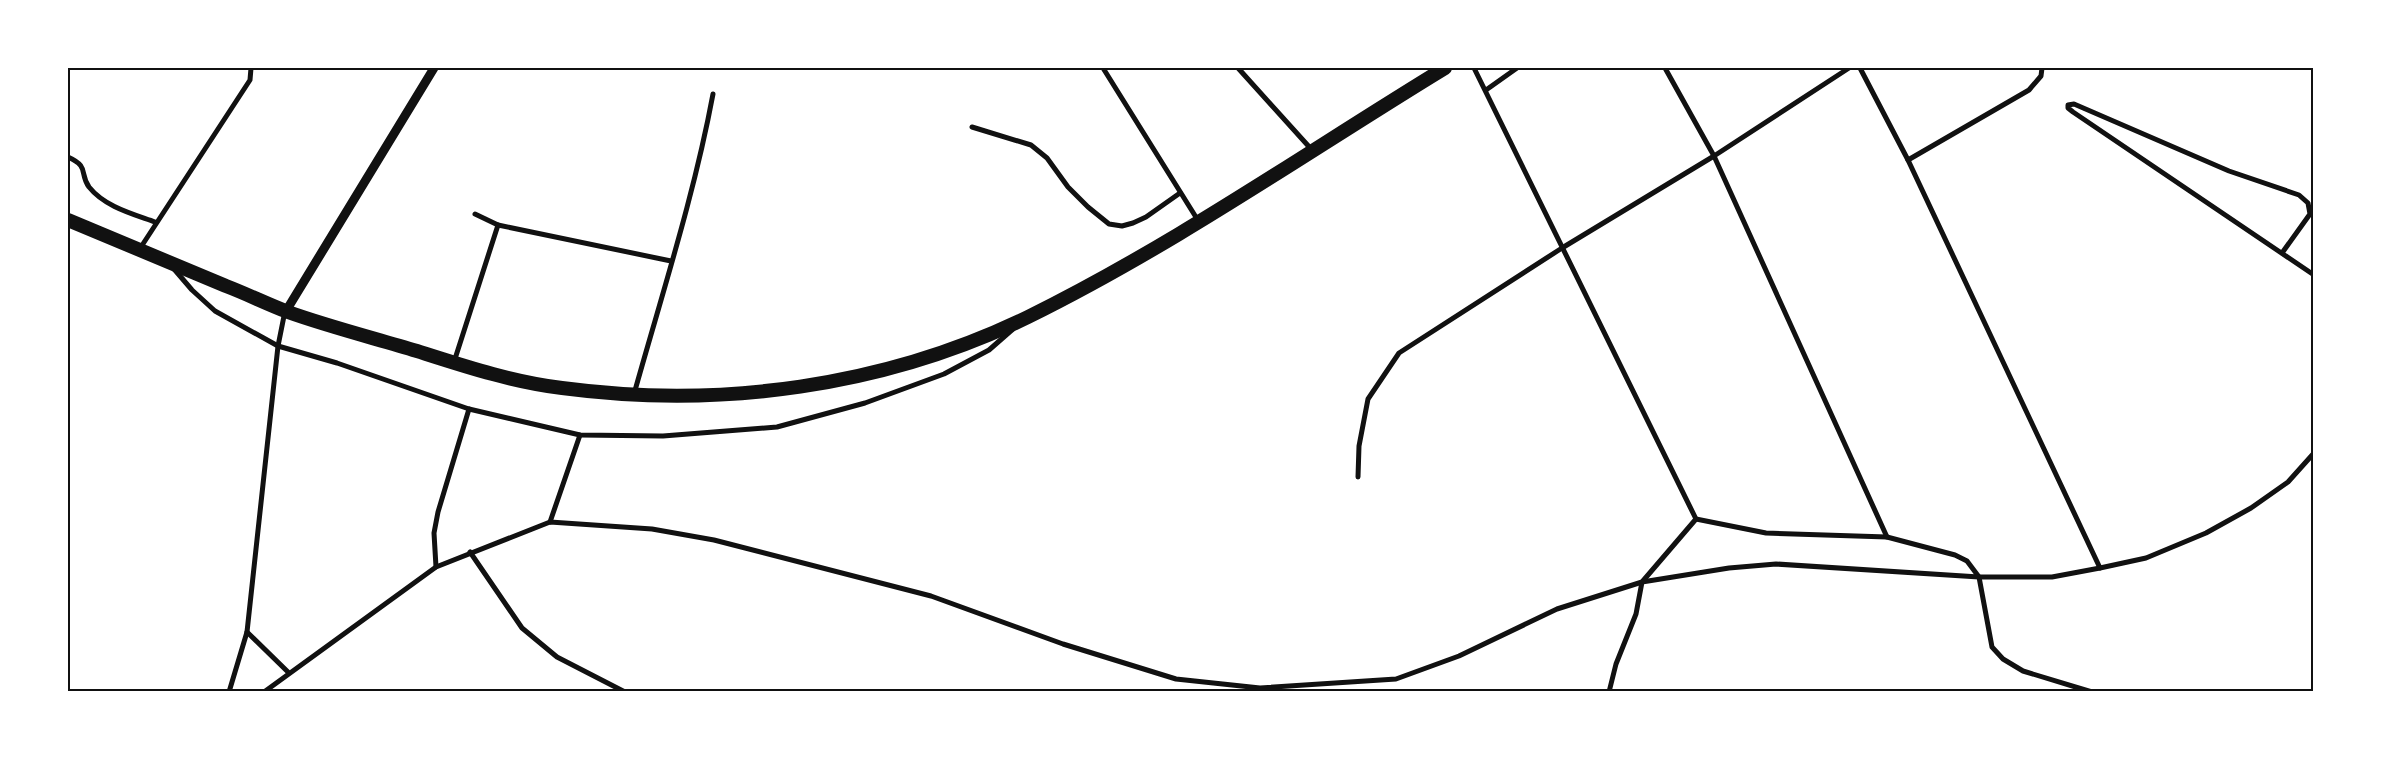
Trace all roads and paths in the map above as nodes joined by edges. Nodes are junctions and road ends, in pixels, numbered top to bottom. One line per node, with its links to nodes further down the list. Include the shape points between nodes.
1 (251, 68): 22 (street, via 250,80)
2 (434, 68): 31 (street)
3 (1103, 68): 19 (street)
4 (1238, 68): 15 (street)
5 (1445, 68): 15 (highway)
6 (1474, 68): 12 (street)
7 (1517, 68): 12 (street)
8 (1665, 68): 16 (street)
9 (1848, 68): 16 (street)
10 (1860, 68): 18 (street)
11 (2042, 68): 18 (street, via 2041,76 2029,90)
12 (1486, 90): 25 (street)
13 (713, 94): 28 (street, via 693,190)
14 (972, 127): 19 (street, via 1031,145 1047,158 1088,208 1109,224 1122,226 1133,223)
15 (1312, 150): 23 (highway)
16 (1714, 156): 25 (street); 42 (street)
17 (68, 157): 22 (street, via 77,161 85,172 89,187 109,205)
18 (1908, 160): 45 (street)
19 (1180, 193): 23 (street)
20 (475, 214): 24 (street)
21 (68, 220): 26 (highway)
22 (155, 222): 26 (street)
23 (1199, 222): 32 (highway)
24 (498, 225): 28 (street); 34 (street)
25 (1562, 248): 39 (street, via 1399,353 1368,400); 40 (street)
26 (139, 250): 29 (highway)
27 (2282, 253): 27 (street, via 2073,112 2068,105 2074,104 2229,171 2299,195 2308,203 2310,214); 30 (street)
28 (671, 261): 35 (street)
29 (169, 263): 31 (highway); 33 (street, via 215,311)
30 (2314, 274)
31 (286, 311): 33 (street); 34 (highway)
32 (1025, 318): 35 (highway, via 960,345 859,377 741,394); 37 (street, via 989,350 944,374 865,404 777,427 663,436)
33 (278, 346): 36 (street); 48 (street)
34 (454, 362): 35 (highway, via 519,381)
35 (634, 394)
36 (469, 409): 37 (street); 44 (street, via 438,512 434,533)
37 (580, 434): 41 (street)
38 (2314, 452): 45 (street, via 2288,482 2251,508 2206,533 2146,558)
39 (1358, 478)
40 (1696, 519): 42 (street, via 1766,533); 47 (street)
41 (550, 522): 43 (street); 47 (street, via 652,529 714,540 931,596 1063,644 1176,679 1260,688 1396,678 1459,656 1557,609)
42 (1888, 537): 46 (street, via 1955,555 1967,561)
43 (470, 552): 44 (street); 52 (street, via 522,628 557,657)
44 (436, 567): 49 (street)
45 (2100, 568): 46 (street, via 2052,577)
46 (1979, 577): 47 (street, via 1776,564); 54 (street, via 1992,647 2003,659 2023,671)
47 (1642, 582): 53 (street, via 1636,614 1616,664)
48 (247, 632): 49 (street); 50 (street)
49 (288, 672): 51 (street)
50 (229, 692)
51 (264, 692)
52 (626, 692)
53 (1609, 692)
54 (2092, 692)

